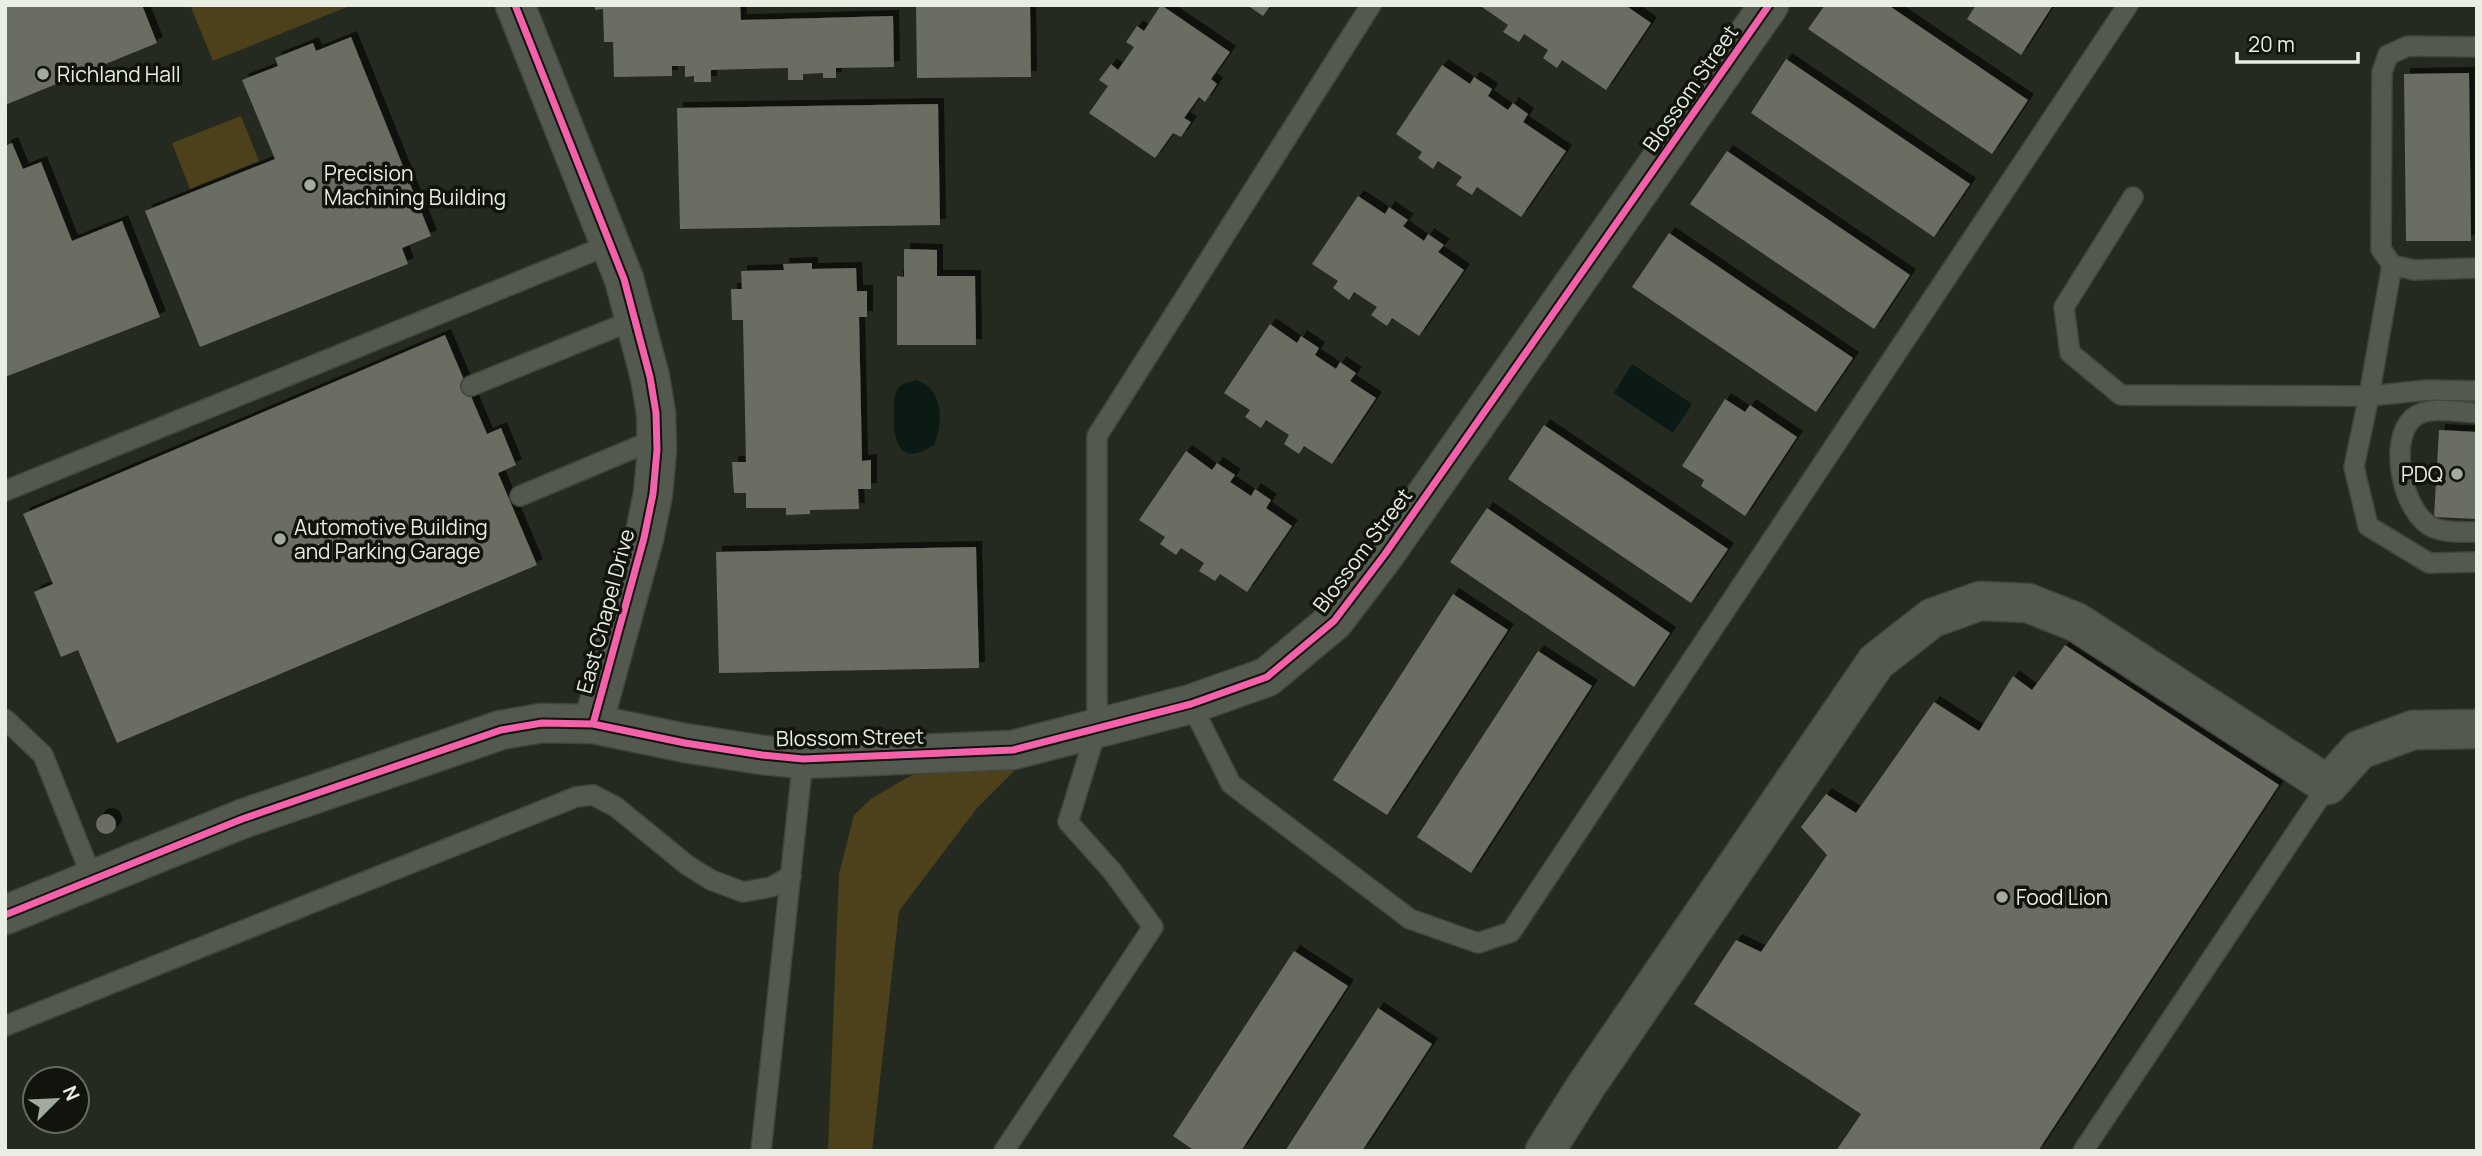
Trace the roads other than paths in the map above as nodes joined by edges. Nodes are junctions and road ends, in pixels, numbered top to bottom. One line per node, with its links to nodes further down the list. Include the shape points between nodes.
1 (515, 5): 7 (street, East Chapel Drive)
2 (1371, 5): 23 (lane, via 1097,436)
3 (1769, 5): 20 (street, Blossom Street, via 1334,621 1267,677)
4 (2129, 5): 20 (lane, via 1511,932 1478,943 1410,919 1231,784)
5 (2477, 47): 8 (lane, via 2408,46 2388,55 2382,72 2381,249)
6 (2133, 197): 13 (lane, via 2064,307 2070,354 2121,394)
7 (611, 244): 10 (street, East Chapel Drive); 16 (lane)
8 (2392, 265): 9 (lane, via 2414,270); 13 (lane)
9 (2477, 268)
10 (636, 319): 11 (lane); 15 (street, East Chapel Drive, via 650,377)
11 (471, 386)
12 (2477, 391): 13 (lane)
13 (2369, 396): 19 (lane, via 2354,467 2368,526 2429,563)
14 (2477, 413): 18 (lane, via 2434,411 2414,417 2404,431 2400,457 2403,482 2418,515 2432,527)
15 (656, 439): 17 (lane); 22 (street, East Chapel Drive, via 653,494 644,538)
16 (5, 491)
17 (520, 496)
18 (2477, 532)
19 (2477, 562)
20 (1191, 704): 23 (street, Blossom Street)
21 (5, 719): 28 (lane, via 43,755)
22 (593, 724): 25 (street, Blossom Street, via 685,743); 28 (street, East Chapel Drive, via 542,723 501,730 242,819)
23 (1097, 728): 25 (street, Blossom Street, via 1013,750); 32 (lane, via 1068,822 1153,927)
24 (2477, 729): 26 (street, via 2413,730 2359,750)
25 (803, 759): 27 (lane)
26 (2328, 785): 33 (street, via 2076,622 2028,603 1992,601 1932,618 1876,662); 34 (lane)
27 (791, 876): 30 (lane, via 771,887 743,892 687,865 610,803 593,795 576,797); 31 (lane)
28 (93, 880): 29 (street)
29 (5, 915)
30 (5, 1026)
31 (761, 1151)
32 (1004, 1151)
33 (1545, 1151)
34 (2083, 1151)

